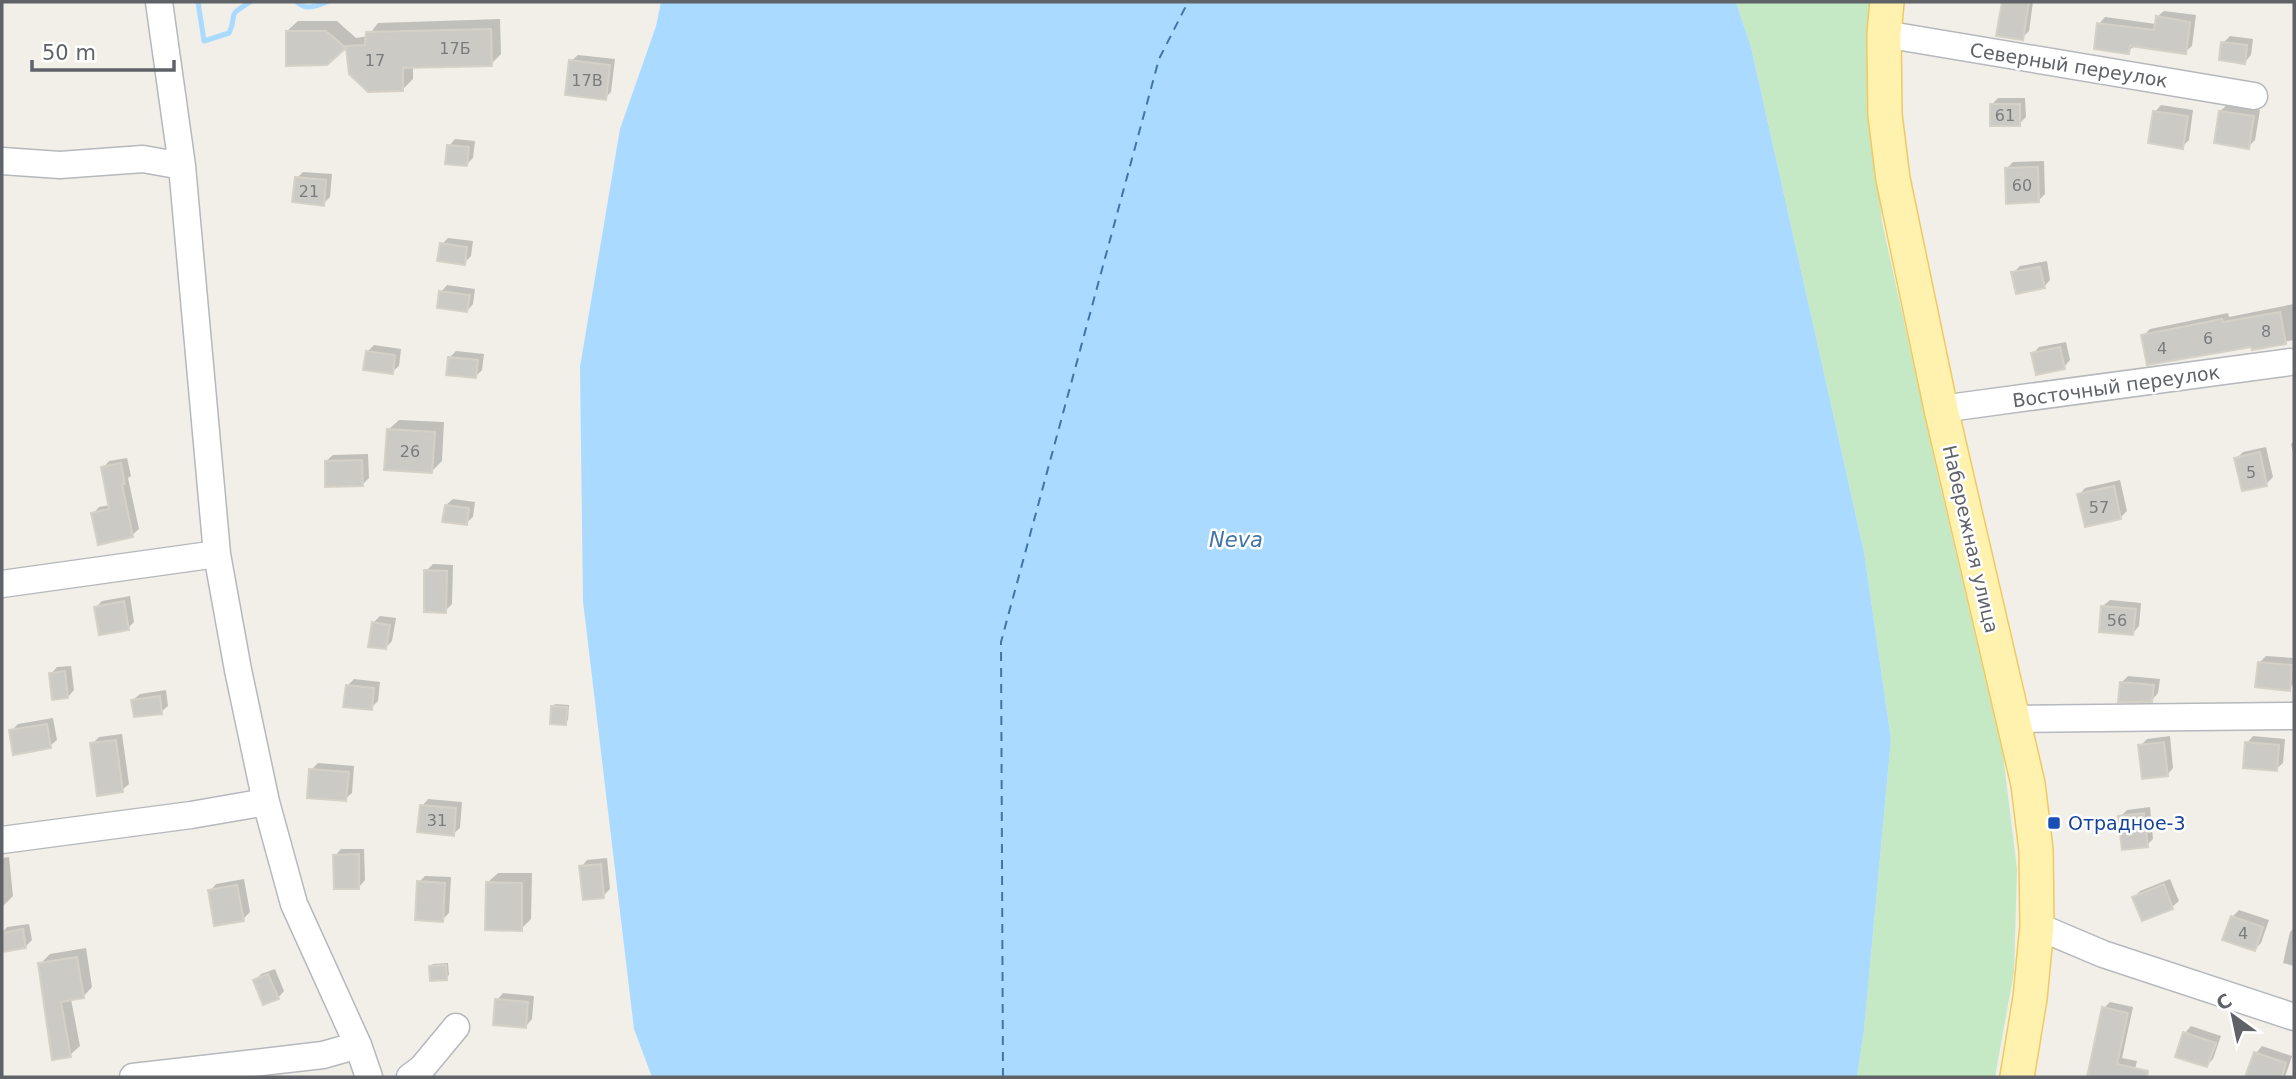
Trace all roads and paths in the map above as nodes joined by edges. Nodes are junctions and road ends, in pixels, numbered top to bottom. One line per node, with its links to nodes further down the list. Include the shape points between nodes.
1 (159, 2): 6 (street)
2 (1887, 2): 3 (main road, Набережная улица)
3 (1884, 34): 4 (street, Северный переулок); 8 (main road, Набережная улица, via 1885,115 1893,179)
4 (2254, 96)
5 (2, 160): 6 (street, via 60,165 143,159)
6 (182, 166): 9 (street)
7 (2290, 362): 8 (street, Восточный переулок)
8 (1941, 410): 12 (main road, Набережная улица)
9 (218, 554): 10 (street); 13 (street)
10 (2, 584)
11 (2294, 716): 12 (street)
12 (2013, 719): 15 (main road, Набережная улица, via 2028,784)
13 (266, 802): 14 (street); 18 (street, via 295,904)
14 (2, 840)
15 (2037, 926): 16 (street, via 2103,954); 22 (main road, Набережная улица)
16 (2294, 1017)
17 (456, 1027): 21 (street)
18 (358, 1045): 19 (street, via 323,1055); 20 (street)
19 (133, 1077)
20 (369, 1077)
21 (410, 1077)
22 (2017, 1077)

